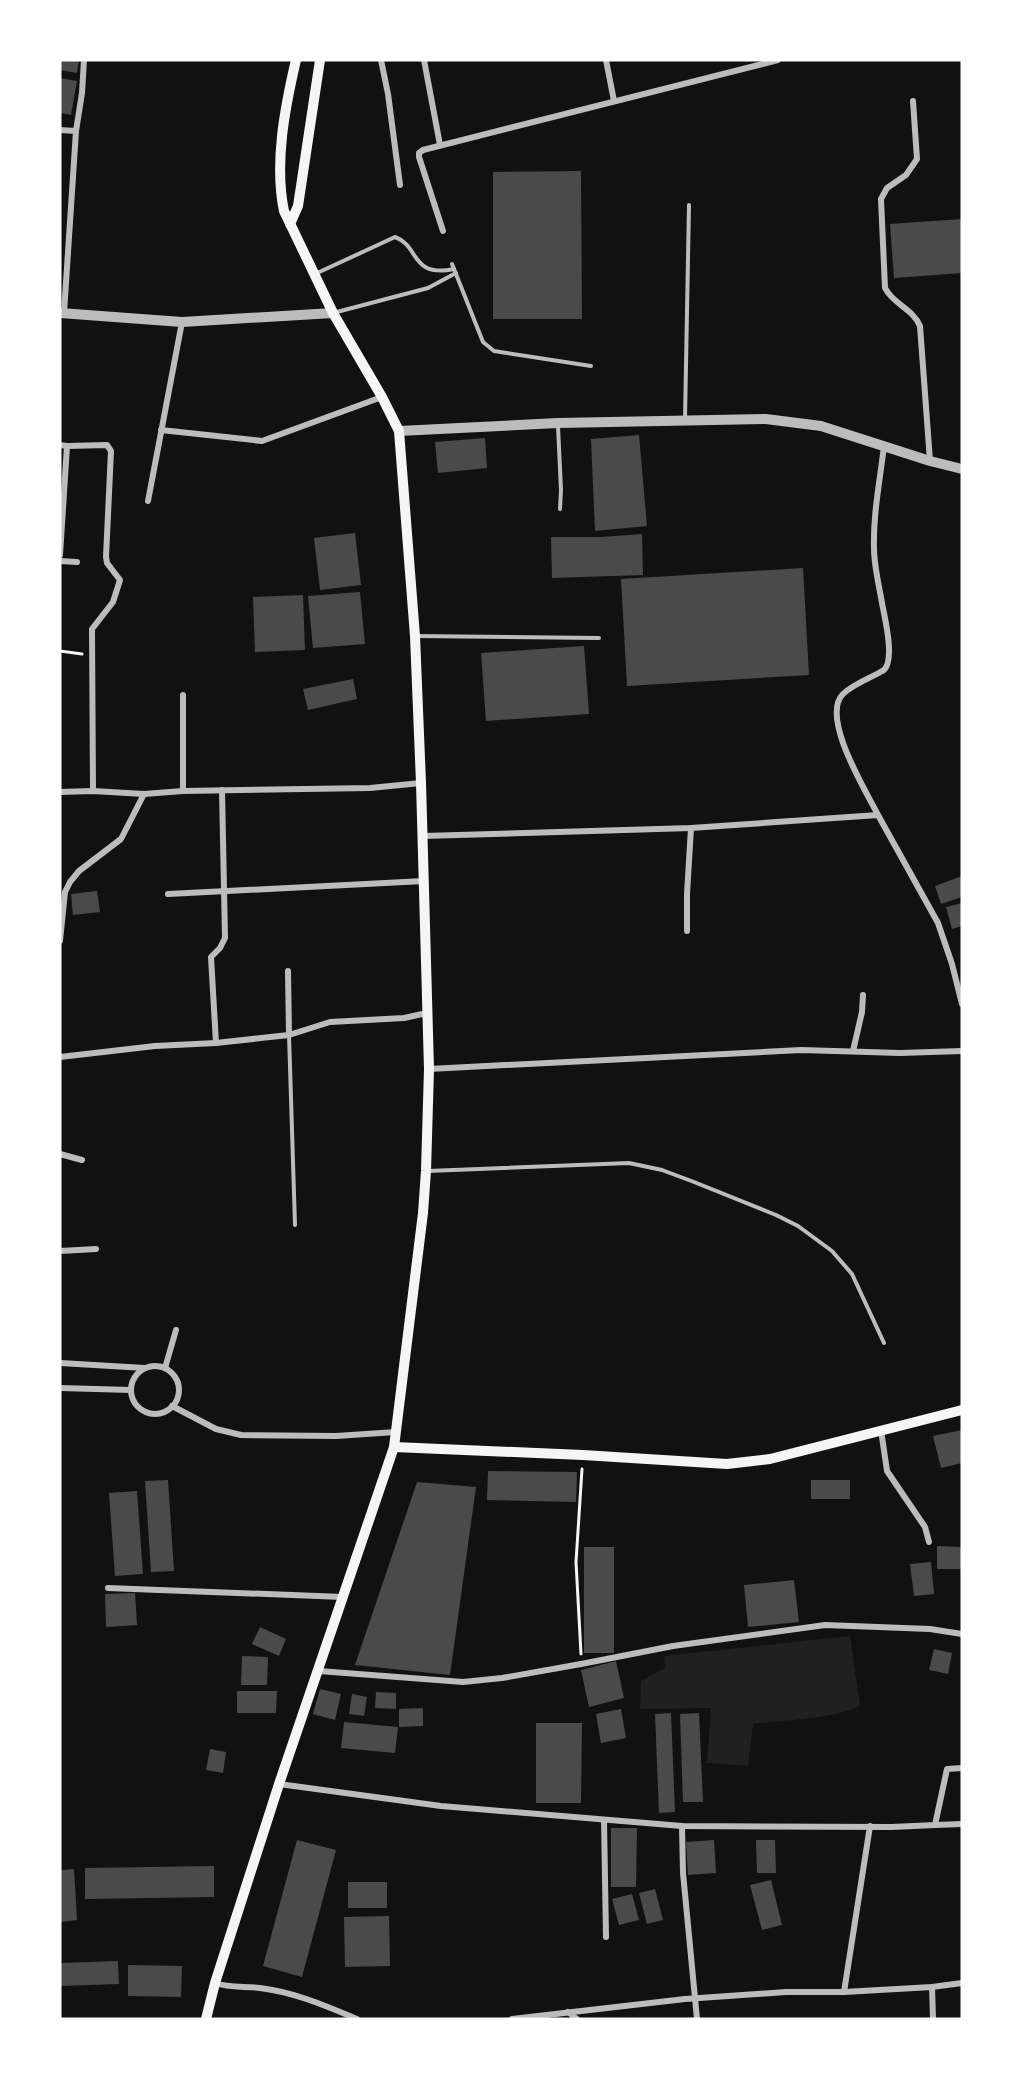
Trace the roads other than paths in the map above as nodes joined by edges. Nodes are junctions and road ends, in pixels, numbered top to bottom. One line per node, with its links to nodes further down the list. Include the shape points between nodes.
1 (84, 60): 11 (street)
2 (296, 60): 15 (main road, via 282,148 280,193)
3 (320, 60): 15 (main road, via 298,206)
4 (381, 60): 13 (street)
5 (424, 60): 12 (street)
6 (606, 60): 8 (street)
7 (778, 60): 8 (street)
8 (614, 101): 12 (street)
9 (913, 101): 30 (street, via 917,159 906,175 887,188 880,203 886,291 915,316 920,326)
10 (60, 130): 11 (street)
11 (76, 131): 19 (street)
12 (440, 144): 16 (street, via 423,150 419,157)
13 (400, 185)
14 (689, 205): 24 (lane)
15 (290, 224): 18 (main road)
16 (443, 231)
17 (454, 269): 18 (lane, via 444,271 421,265 401,239 394,237); 20 (lane, via 428,288); 22 (lane, via 488,348)
18 (314, 274): 20 (main road)
19 (62, 313): 21 (street)
20 (333, 313): 21 (street); 23 (main road)
21 (182, 322): 26 (street)
22 (591, 366)
23 (382, 397): 26 (street, via 262,441); 27 (main road)
24 (685, 420): 25 (street); 29 (street, via 793,421)
25 (558, 423): 27 (street); 33 (lane)
26 (161, 430): 32 (street)
27 (399, 431): 37 (main road)
28 (63, 445): 34 (street); 41 (street, via 107,445 111,451 106,557 120,580 113,602 92,629)
29 (884, 446): 30 (street); 46 (street, via 874,545 890,657 884,670 843,694 836,708 846,750)
30 (930, 461): 31 (street)
31 (962, 469)
32 (148, 501)
33 (560, 509)
34 (60, 555)
35 (60, 561): 36 (street)
36 (77, 562)
37 (415, 636): 38 (lane); 40 (main road)
38 (599, 638)
39 (183, 695): 43 (street)
40 (421, 783): 42 (street, via 370,788); 48 (main road)
41 (93, 790): 44 (street); 45 (street)
42 (222, 790): 43 (street); 50 (street)
43 (183, 791): 45 (street)
44 (60, 792)
45 (144, 794): 53 (street, via 121,839 70,882 65,892)
46 (878, 815): 47 (street); 56 (street, via 938,922)
47 (691, 828): 48 (street); 52 (street)
48 (423, 836): 49 (main road)
49 (424, 881): 50 (street); 57 (main road)
50 (224, 891): 51 (street); 59 (street, via 225,938 211,957)
51 (168, 894)
52 (687, 931)
53 (60, 941)
54 (288, 971): 58 (street)
55 (863, 995): 60 (street)
56 (962, 1004)
57 (427, 1013): 58 (street, via 330,1022); 63 (main road)
58 (289, 1035): 59 (street); 67 (lane)
59 (216, 1043): 62 (street)
60 (853, 1051): 61 (street); 63 (street, via 801,1050)
61 (962, 1051)
62 (60, 1057)
63 (429, 1070): 66 (main road)
64 (60, 1154): 65 (street)
65 (82, 1160)
66 (426, 1171): 71 (lane, via 629,1163 694,1182 776,1215 832,1251 852,1274); 80 (main road)
67 (296, 1225)
68 (96, 1249): 69 (street)
69 (60, 1251)
70 (176, 1330): 74 (street)
71 (884, 1343)
72 (60, 1363): 73 (street)
73 (145, 1368): 74 (street); 76 (street, via 135,1377)
74 (165, 1368): 77 (street, via 179,1385)
75 (60, 1388): 76 (street)
76 (131, 1390): 77 (street, via 134,1401 149,1413 161,1413)
77 (172, 1406): 80 (street, via 216,1428 241,1435)
78 (962, 1410): 79 (main road)
79 (881, 1430): 81 (main road, via 770,1459 727,1464); 82 (street, via 888,1471 923,1523)
80 (396, 1432): 81 (main road)
81 (394, 1447): 84 (main road)
82 (929, 1542)
83 (108, 1588): 84 (street)
84 (344, 1597): 86 (main road)
85 (962, 1634): 86 (street, via 825,1625 463,1682)
86 (319, 1671): 88 (main road)
87 (962, 1768): 91 (street, via 947,1769)
88 (279, 1784): 89 (street, via 441,1806); 95 (main road)
89 (604, 1820): 92 (street); 94 (street)
90 (962, 1824): 91 (street)
91 (935, 1825): 93 (street)
92 (682, 1826): 93 (street); 99 (street)
93 (870, 1826): 98 (street)
94 (606, 1937)
95 (215, 1983): 101 (main road); 102 (street, via 294,1994)
96 (962, 1983): 97 (street)
97 (932, 1987): 98 (street); 106 (street)
98 (844, 1992): 99 (street)
99 (694, 1998): 100 (street); 105 (street)
100 (567, 2011): 103 (street); 104 (street)
101 (206, 2019)
102 (357, 2019)
103 (512, 2019)
104 (578, 2019)
105 (696, 2019)
106 (933, 2019)

